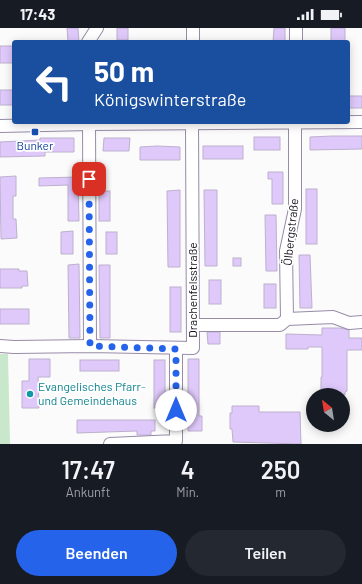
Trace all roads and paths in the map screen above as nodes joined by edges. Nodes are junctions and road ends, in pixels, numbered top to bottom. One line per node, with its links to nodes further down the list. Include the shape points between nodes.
1 (97, 28): 4 (street)
2 (193, 28): 5 (street)
3 (296, 28): 6 (street)
4 (89, 40)
5 (194, 40)
6 (296, 40)
7 (350, 122): 8 (street)
8 (362, 122)
9 (59, 124): 13 (street)
10 (89, 124): 18 (street)
11 (192, 124): 16 (street, Drachenfelsstraße)
12 (295, 124): 14 (street, Ölbergstraße, via 295,210 286,251)
13 (0, 126)
14 (287, 319): 15 (street, via 332,317 348,323); 16 (street, via 280,325)
15 (362, 322)
16 (193, 325): 19 (street, Drachenfelsstraße, via 193,348)
17 (0, 346): 18 (street)
18 (90, 346): 19 (street)
19 (176, 349): 20 (street, Drachenfelsstraße, via 176,441)
20 (110, 444)

